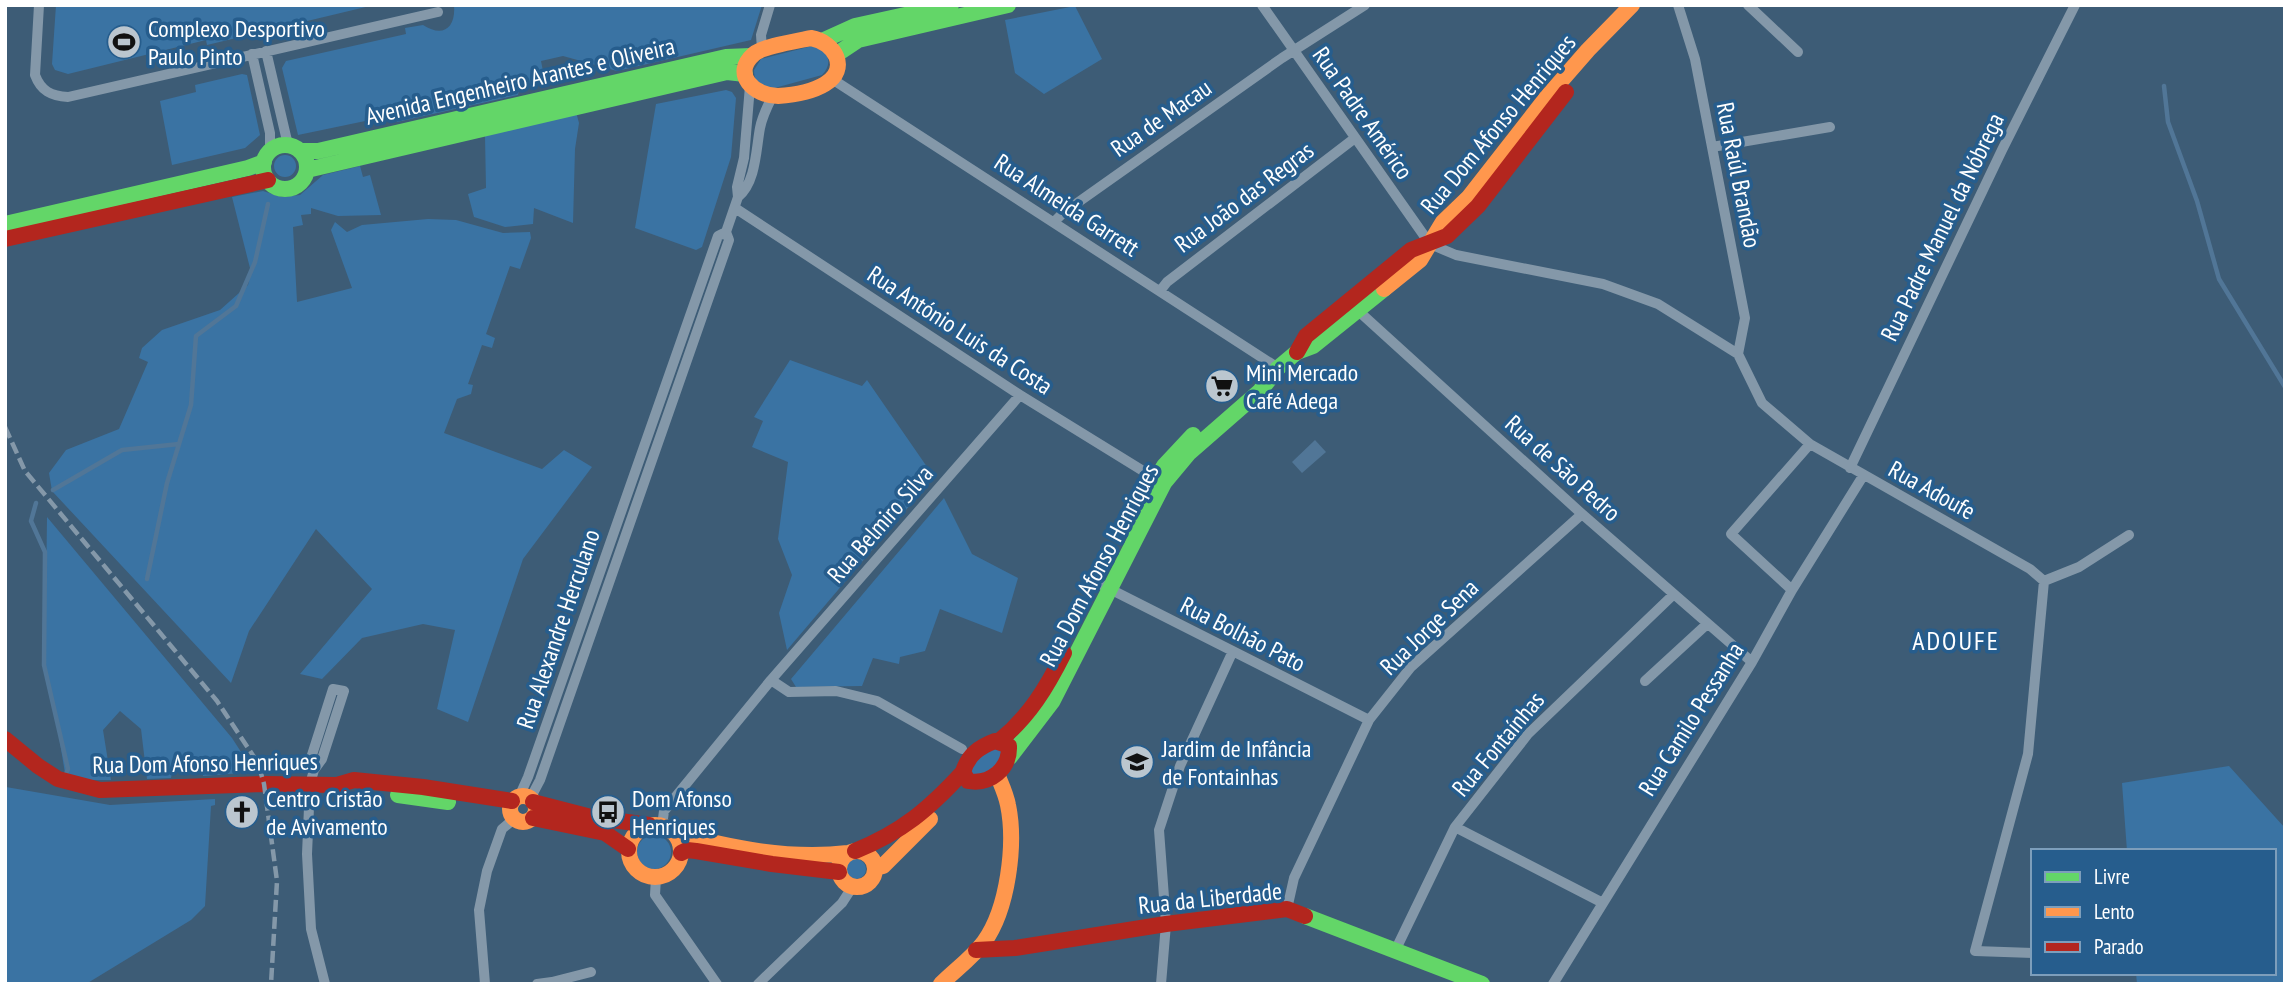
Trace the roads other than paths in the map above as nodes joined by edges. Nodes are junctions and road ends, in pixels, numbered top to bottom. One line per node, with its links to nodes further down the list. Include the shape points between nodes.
1 (39, 5): 18 (street, via 35,75 39,85 57,97 88,94)
2 (770, 5): 16 (street)
3 (951, 5): 13 (street, Avenida Engenheiro Arantes e Oliveira, via 855,26)
4 (1009, 5): 19 (street, via 858,40)
5 (1262, 5): 14 (street, Rua Padre Américo)
6 (1365, 5): 14 (street, Rua de Macau)
7 (1632, 5): 34 (street, Rua Dom Afonso Henriques, via 1547,97 1469,197 1443,222)
8 (1645, 5): 34 (street, Rua Dom Afonso Henriques, via 1556,104 1478,206 1447,236)
9 (1678, 5): 25 (street, Rua Raúl Brandão, via 1695,58)
10 (1748, 5): 17 (street)
11 (2075, 5): 41 (street, Rua Padre Manuel da Nóbrega)
12 (438, 12): 15 (street)
13 (824, 40): 16 (street, Avenida Engenheiro Arantes e Oliveira, via 811,38); 19 (street)
14 (1293, 50): 24 (street, Rua Padre Américo); 31 (street, Rua de Macau)
15 (266, 51): 18 (street); 26 (street)
16 (757, 52): 21 (street); 26 (street, Avenida Engenheiro Arantes e Oliveira, via 318,151)
17 (1798, 52)
18 (252, 54): 27 (street, via 270,133)
19 (837, 54): 20 (street, via 838,67)
20 (832, 79): 22 (street, via 821,86); 31 (street, Rua Almeida Garrett)
21 (748, 80): 22 (street, Avenida Engenheiro Arantes e Oliveira, via 760,95); 28 (street, Avenida Engenheiro Arantes e Oliveira, via 727,72); 30 (street, Rua Alexandre Herculano)
22 (772, 97): 30 (street, Rua Alexandre Herculano, via 763,114 746,191)
23 (1830, 127): 25 (street)
24 (1355, 138): 34 (street, Rua Padre Américo); 35 (street, Rua João das Regras)
25 (1712, 147): 37 (street, Rua Raúl Brandão, via 1745,318)
26 (294, 148): 27 (street, Avenida Engenheiro Arantes e Oliveira, via 281,145); 28 (street, via 306,160)
27 (267, 156): 29 (street, via 264,174); 32 (street, Avenida Engenheiro Arantes e Oliveira, via 248,168)
28 (307, 170): 29 (street, Avenida Engenheiro Arantes e Oliveira, via 293,187 279,188)
29 (268, 180): 33 (street, Avenida Engenheiro Arantes e Oliveira)
30 (737, 202): 39 (street, Rua António Luis da Costa); 63 (street, Rua Alexandre Herculano, via 726,232 718,236 640,476 528,777)
31 (1055, 222): 35 (street, Rua Almeida Garrett)
32 (5, 224)
33 (5, 239)
34 (1430, 244): 36 (street, Rua Dom Afonso Henriques, via 1420,260); 37 (street, via 1456,255 1603,284 1658,304)
35 (1160, 291): 38 (street, Rua Almeida Garrett)
36 (1353, 306): 38 (street, Rua Dom Afonso Henriques, via 1312,346 1297,352); 44 (street, Rua de São Pedro)
37 (1738, 354): 40 (street, Rua Adoufe, via 1762,403)
38 (1274, 372): 43 (street, Rua Dom Afonso Henriques, via 1253,383 1178,449)
39 (1020, 395): 43 (street, Rua António Luis da Costa); 53 (street, Rua Belmiro Silva)
40 (1810, 444): 41 (street, Rua Adoufe); 48 (street, via 1731,534)
41 (1850, 468): 42 (street, Rua Adoufe)
42 (1863, 476): 46 (street, Rua Adoufe); 48 (street, Rua Camilo Pessanha)
43 (1159, 480): 47 (street, Rua Dom Afonso Henriques)
44 (1582, 514): 49 (street, Rua de São Pedro); 55 (street, Rua Jorge Sena, via 1411,667)
45 (2129, 535): 46 (street, via 2079,567)
46 (2044, 581): 80 (street, via 2028,754 1975,951)
47 (1104, 586): 51 (street, Rua Bolhão Pato); 57 (street, Rua Dom Afonso Henriques, via 1041,698); 59 (street, Rua Dom Afonso Henriques, via 1052,702)
48 (1793, 590): 52 (street, Rua Camilo Pessanha)
49 (1673, 595): 50 (street, Rua de São Pedro); 64 (street, Rua Fontaínhas, via 1528,734)
50 (1706, 625): 52 (street, Rua de São Pedro); 54 (street)
51 (1232, 653): 55 (street, Rua Bolhão Pato); 75 (street, via 1180,766 1160,830)
52 (1752, 662): 73 (street, Rua Camilo Pessanha)
53 (771, 680): 58 (street, via 789,692 836,691 877,701); 65 (street, Rua Belmiro Silva, via 664,811)
54 (1645, 681)
55 (1369, 720): 74 (street, Rua Jorge Sena, via 1294,877)
56 (5, 738): 61 (street, Rua Dom Afonso Henriques, via 58,781 75,787 100,790)
57 (999, 741): 59 (street, via 1009,746); 62 (street, Rua Dom Afonso Henriques, via 976,751 967,761)
58 (962, 749)
59 (1010, 757): 60 (street, Rua Dom Afonso Henriques)
60 (997, 774): 62 (street, via 980,784); 76 (street, via 1009,807 1011,832 1009,865)
61 (312, 777): 61 (street, via 322,759 344,691 333,689 311,758); 63 (street, Rua Dom Afonso Henriques, via 353,790); 82 (street, via 307,854 311,929)
62 (965, 777): 68 (street, Rua Dom Afonso Henriques, via 901,832); 69 (street, Rua Dom Afonso Henriques, via 883,866)
63 (521, 807): 65 (street, Rua Dom Afonso Henriques); 66 (street, Rua Dom Afonso Henriques, via 605,833); 83 (street, Rua Alexandre Herculano, via 502,829 479,910)
64 (1455, 827): 73 (street); 79 (street, Rua Fontaínhas)
65 (661, 828): 66 (street, via 637,831); 67 (street, via 679,841); 68 (street, Rua Dom Afonso Henriques, via 781,854)
66 (628, 849): 71 (street, Rua Dom Afonso Henriques, via 636,869)
67 (681, 852): 70 (street, via 696,850); 71 (street, via 670,872)
68 (851, 852): 69 (street, via 869,855); 70 (street, via 842,858)
69 (875, 868): 72 (street, Rua Dom Afonso Henriques, via 868,883)
70 (839, 872): 72 (street, via 845,883)
71 (656, 877): 85 (street, via 655,895)
72 (853, 886): 86 (street, via 842,903)
73 (1601, 902): 90 (street, Rua Camilo Pessanha)
74 (1287, 909): 75 (street, Rua da Liberdade); 79 (street, Rua da Liberdade)
75 (1166, 924): 77 (street, Rua da Liberdade); 88 (street)
76 (989, 933): 77 (street); 78 (street)
77 (1015, 948): 78 (street, Rua da Liberdade)
78 (976, 950): 87 (street)
79 (1395, 951): 89 (street, Rua da Liberdade)
80 (2031, 953)
81 (590, 972): 84 (street)
82 (325, 984)
83 (485, 984)
84 (537, 984)
85 (717, 984)
86 (758, 984)
87 (941, 984)
88 (1161, 984)
89 (1482, 984)
90 (1553, 984)

